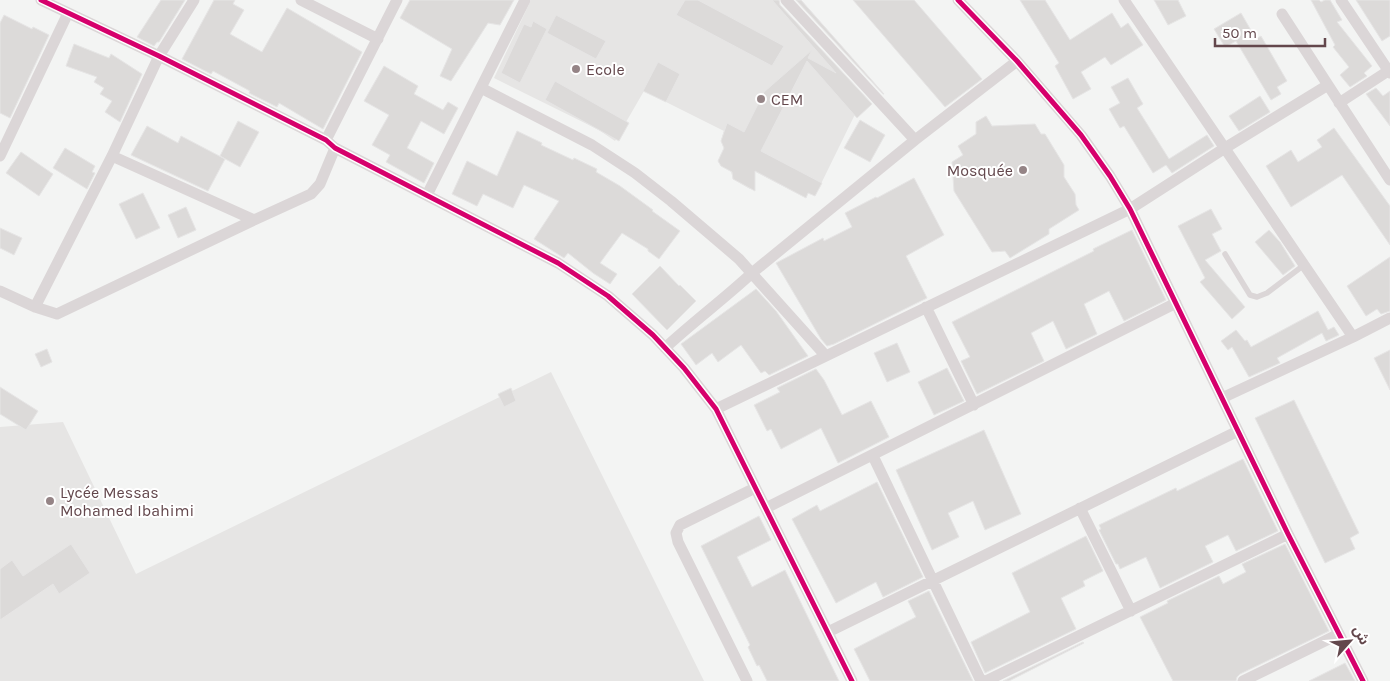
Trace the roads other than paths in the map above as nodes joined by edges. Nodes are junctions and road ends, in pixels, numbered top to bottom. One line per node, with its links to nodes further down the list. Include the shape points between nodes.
1 (41, 0): 10 (street)
2 (194, 0): 13 (street)
3 (301, 0): 12 (street)
4 (397, 0): 12 (street)
5 (525, 0): 17 (street)
6 (786, 0): 19 (street)
7 (958, 0): 14 (street)
8 (1124, 0): 21 (street)
9 (1341, 0): 15 (street)
10 (68, 13): 13 (street); 22 (street)
11 (1282, 14): 16 (street)
12 (378, 39): 20 (street)
13 (159, 56): 20 (street); 23 (street)
14 (1018, 61): 19 (street); 26 (street, via 1081,135)
15 (1389, 72): 18 (street)
16 (1328, 85): 18 (street); 21 (street)
17 (481, 88): 25 (street); 30 (street, via 592,145 635,173 671,200)
18 (1339, 103): 24 (street)
19 (916, 140): 30 (street)
20 (330, 144): 25 (street); 27 (street, via 320,184 311,194)
21 (1226, 148): 26 (street); 29 (street)
22 (0, 156)
23 (112, 156): 27 (street); 33 (street)
24 (1390, 180)
25 (427, 195): 37 (street, via 558,263 608,296)
26 (1130, 209): 32 (street); 34 (street)
27 (254, 220): 33 (street, via 57,314)
28 (1225, 254): 29 (lane, via 1250,295 1257,297)
29 (1304, 264): 36 (street)
30 (752, 273): 37 (street); 38 (street)
31 (0, 290): 33 (street)
32 (1176, 303): 39 (street); 40 (street)
33 (36, 307)
34 (926, 307): 38 (street); 40 (street)
35 (1390, 318): 36 (street)
36 (1353, 337): 39 (street)
37 (665, 348): 41 (street)
38 (825, 355): 41 (street)
39 (1222, 398): 42 (street)
40 (974, 405): 43 (street)
41 (716, 409): 44 (street)
42 (1238, 432): 46 (street); 47 (street)
43 (873, 456): 45 (street); 48 (street)
44 (755, 488): 45 (street); 52 (street, via 680,525 676,534)
45 (766, 508): 50 (street)
46 (1080, 508): 48 (street); 49 (street)
47 (1288, 534): 49 (street); 51 (street)
48 (932, 580): 50 (street); 54 (street)
49 (1130, 611): 55 (street)
50 (828, 632): 53 (street)
51 (1339, 634): 56 (street); 57 (street)
52 (747, 681)
53 (852, 681)
54 (981, 681)
55 (986, 681)
56 (1244, 681)
57 (1363, 681)

